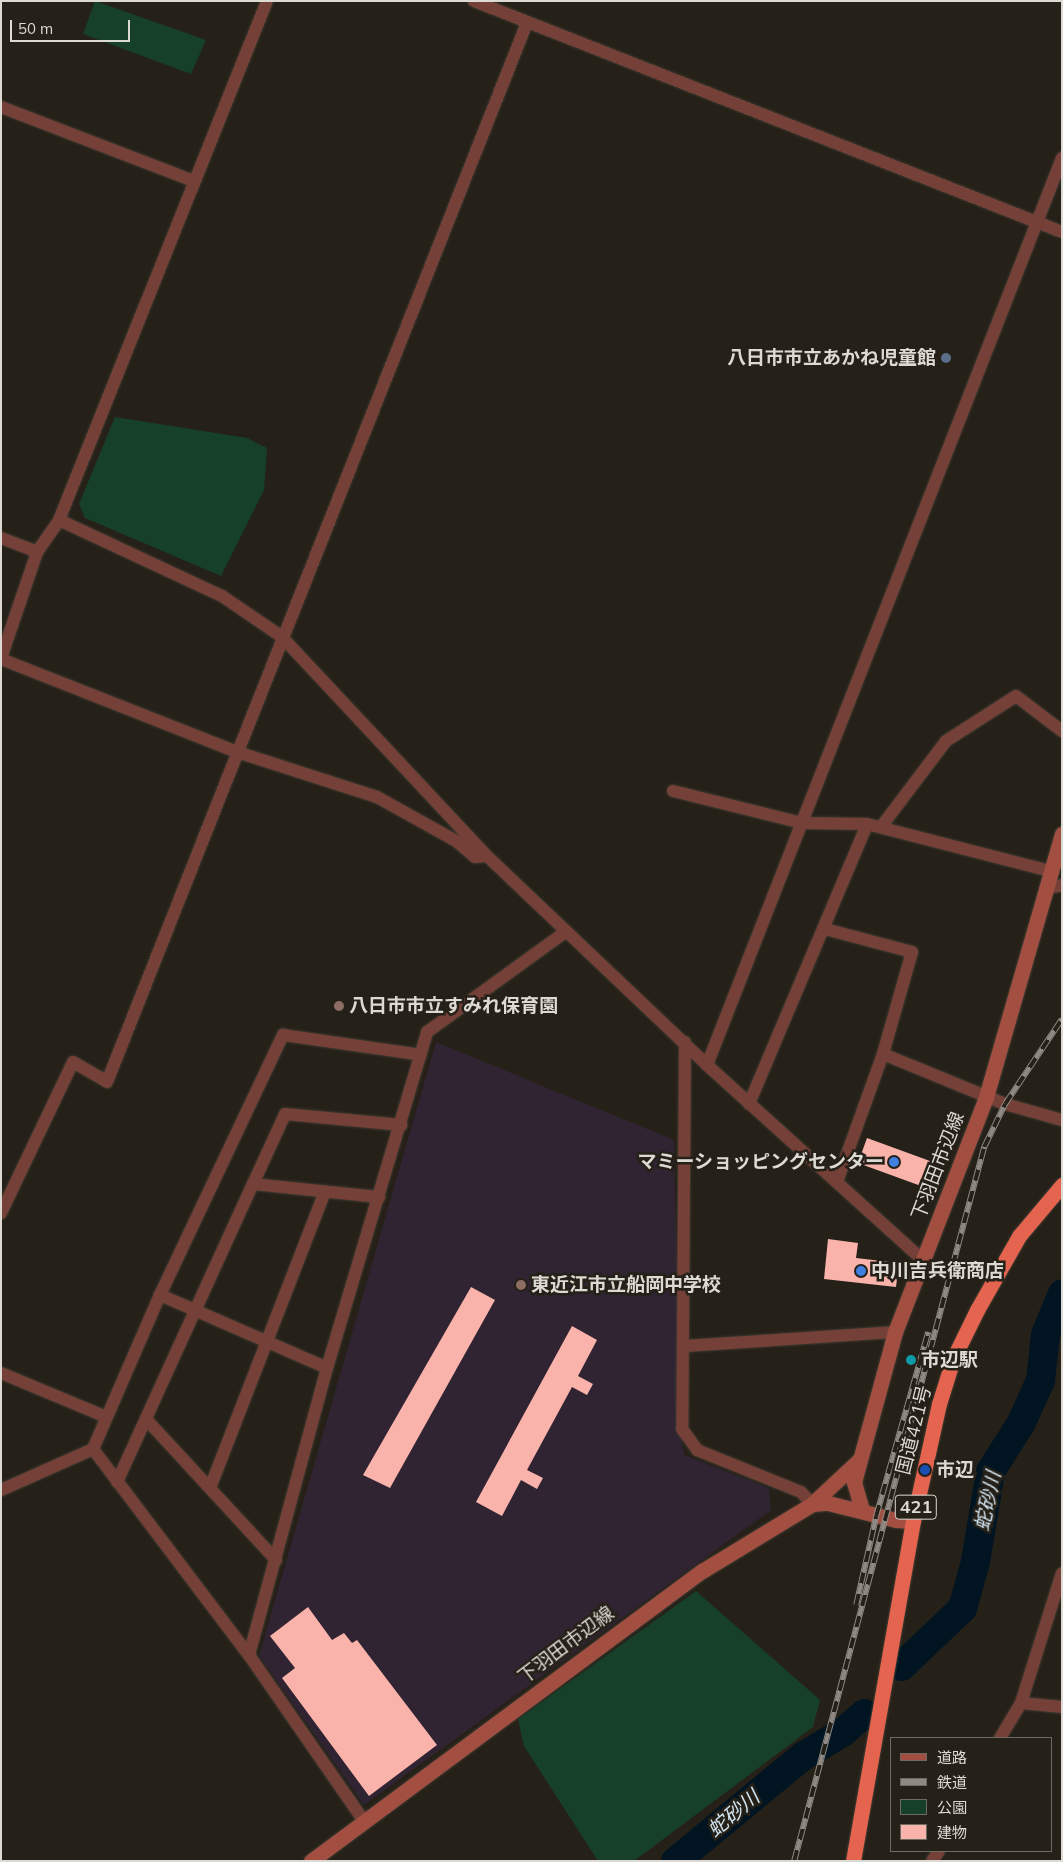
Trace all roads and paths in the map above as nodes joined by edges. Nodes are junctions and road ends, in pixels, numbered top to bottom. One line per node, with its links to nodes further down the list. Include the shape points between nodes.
1 (267, 1): 6 (street)
2 (474, 1): 3 (street)
3 (527, 22): 7 (street); 12 (street)
4 (1, 108): 6 (street)
5 (1062, 158): 7 (street)
6 (194, 181): 9 (street)
7 (1036, 222): 8 (street); 17 (street)
8 (1062, 232)
9 (60, 520): 11 (street); 12 (street, via 222,596)
10 (1, 538): 11 (street)
11 (36, 552): 13 (street)
12 (282, 637): 15 (street); 21 (street)
13 (1, 659): 15 (street)
14 (1062, 731): 19 (street, via 1016,696 946,741)
15 (237, 752): 21 (street, via 377,797 456,841 475,857); 40 (street, via 107,1082 73,1062)
16 (674, 791): 17 (street)
17 (802, 823): 18 (street); 30 (street)
18 (867, 824): 19 (street); 25 (street)
19 (881, 828): 22 (street)
20 (1062, 834): 22 (main road, 下羽田市辺線)
21 (487, 856): 26 (street)
22 (1050, 871): 24 (main road, 下羽田市辺線)
23 (1062, 885): 24 (street)
24 (1045, 889): 31 (main road, 下羽田市辺線)
25 (825, 929): 28 (street, via 912,952); 32 (street)
26 (565, 932): 27 (street); 29 (street, via 428,1032)
27 (685, 1042): 30 (street); 46 (street)
28 (883, 1054): 31 (street); 35 (street)
29 (421, 1055): 34 (street); 42 (street, via 283,1035)
30 (707, 1065): 32 (street)
31 (986, 1097): 33 (street); 41 (main road, 下羽田市辺線)
32 (749, 1104): 35 (street)
33 (1062, 1120)
34 (401, 1125): 36 (street, via 285,1114); 39 (street)
35 (837, 1182): 41 (street)
36 (253, 1184): 38 (street); 43 (street)
37 (1062, 1185): 58 (highway, 国道421号 / 421, via 1019,1236 953,1359 939,1404)
38 (325, 1192): 39 (street); 45 (street)
39 (379, 1197): 47 (street)
40 (1, 1214)
41 (924, 1261): 44 (main road, 下羽田市辺線)
42 (160, 1295): 43 (street); 49 (street)
43 (194, 1310): 45 (street); 50 (street)
44 (895, 1332): 46 (street); 52 (main road, 下羽田市辺線)
45 (267, 1341): 47 (street); 54 (street)
46 (684, 1346): 56 (street, via 682,1429 691,1445 801,1492)
47 (327, 1368): 59 (street)
48 (1, 1373): 49 (street)
49 (106, 1417): 51 (street)
50 (146, 1419): 53 (street); 54 (street)
51 (93, 1449): 53 (street); 55 (street)
52 (859, 1460): 56 (main road, 下羽田市辺線); 57 (main road, 下羽田市辺線, via 854,1482)
53 (117, 1482): 61 (street)
54 (210, 1488): 59 (street)
55 (1, 1490)
56 (812, 1504): 57 (main road, via 828,1503); 65 (main road, 下羽田市辺線, via 702,1571)
57 (862, 1510): 58 (main road, via 896,1520)
58 (913, 1521): 67 (highway, 国道421号 / 421)
59 (276, 1560): 61 (street)
60 (1062, 1573): 62 (street)
61 (248, 1655): 65 (street)
62 (1021, 1703): 63 (street); 64 (street)
63 (1062, 1707)
64 (1001, 1737)
65 (364, 1820): 66 (main road, 下羽田市辺線)
66 (311, 1861)
67 (853, 1861)

